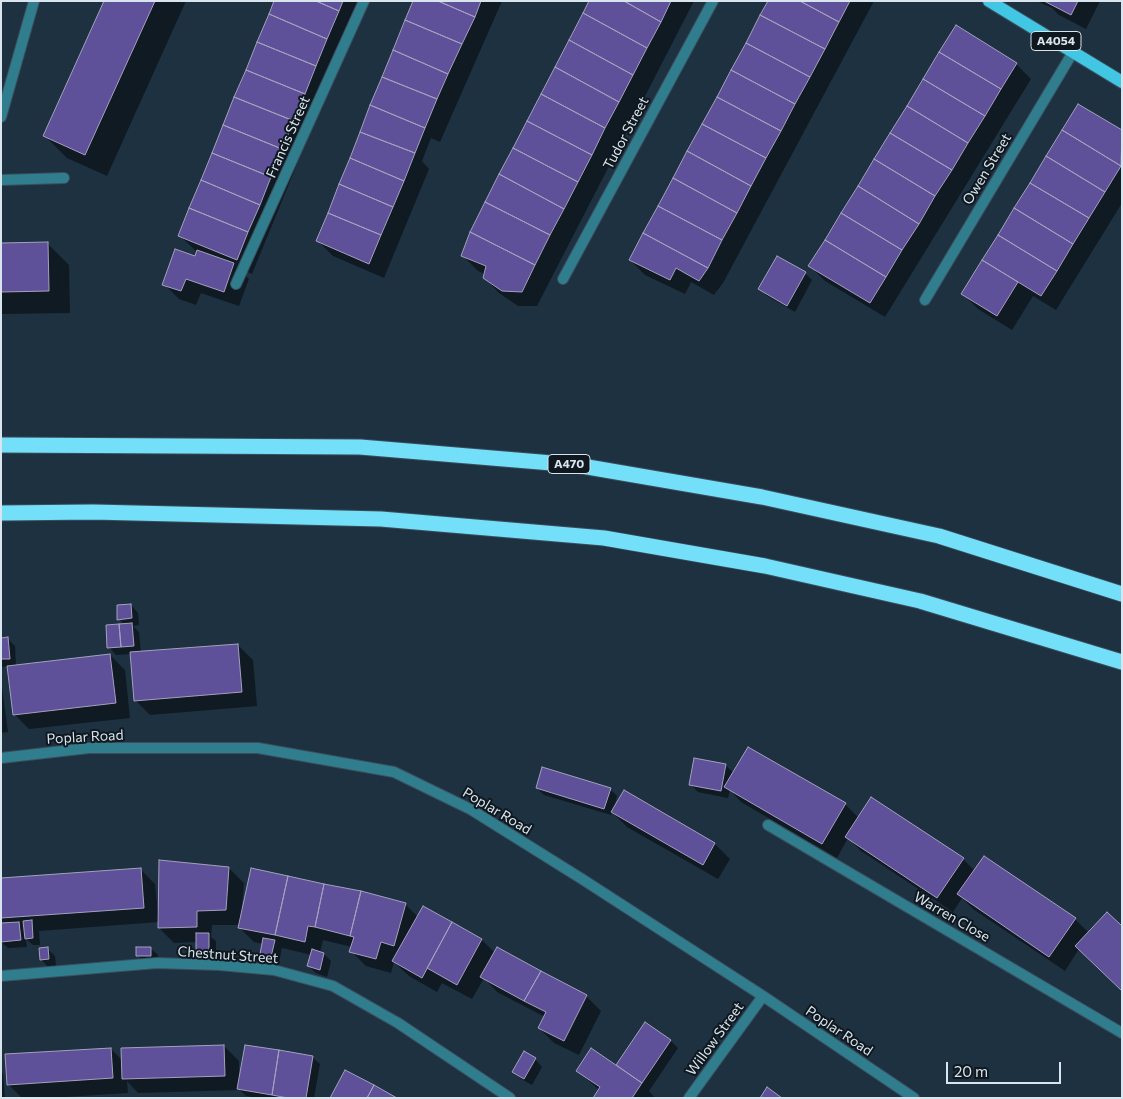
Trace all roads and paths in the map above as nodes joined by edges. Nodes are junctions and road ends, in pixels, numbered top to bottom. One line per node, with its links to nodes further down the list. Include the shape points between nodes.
1 (34, 1): 7 (street)
2 (364, 1): 11 (street, Francis Street)
3 (713, 1): 10 (street, Tudor Street)
4 (989, 1): 5 (main road, A4054)
5 (1073, 52): 6 (main road, A4054); 12 (street, Owen Street)
6 (1122, 82)
7 (1, 118)
8 (64, 178): 9 (street)
9 (1, 180)
10 (563, 279)
11 (236, 284)
12 (925, 300)
13 (1, 445): 15 (highway, A470, via 360,447 576,465 762,497 939,536)
14 (1, 513): 16 (highway, via 381,519 604,538 765,566 920,601)
15 (1122, 594)
16 (1122, 662)
17 (1, 758): 20 (street, Poplar Road, via 89,748 258,748 394,772 470,809)
18 (768, 825): 21 (street, Warren Close)
19 (1, 976): 22 (street, Chestnut Street, via 157,963 274,970 333,986 398,1023)
20 (763, 996): 23 (street, Willow Street); 24 (street, Poplar Road)
21 (1122, 1033)
22 (510, 1098)
23 (689, 1098)
24 (914, 1098)

